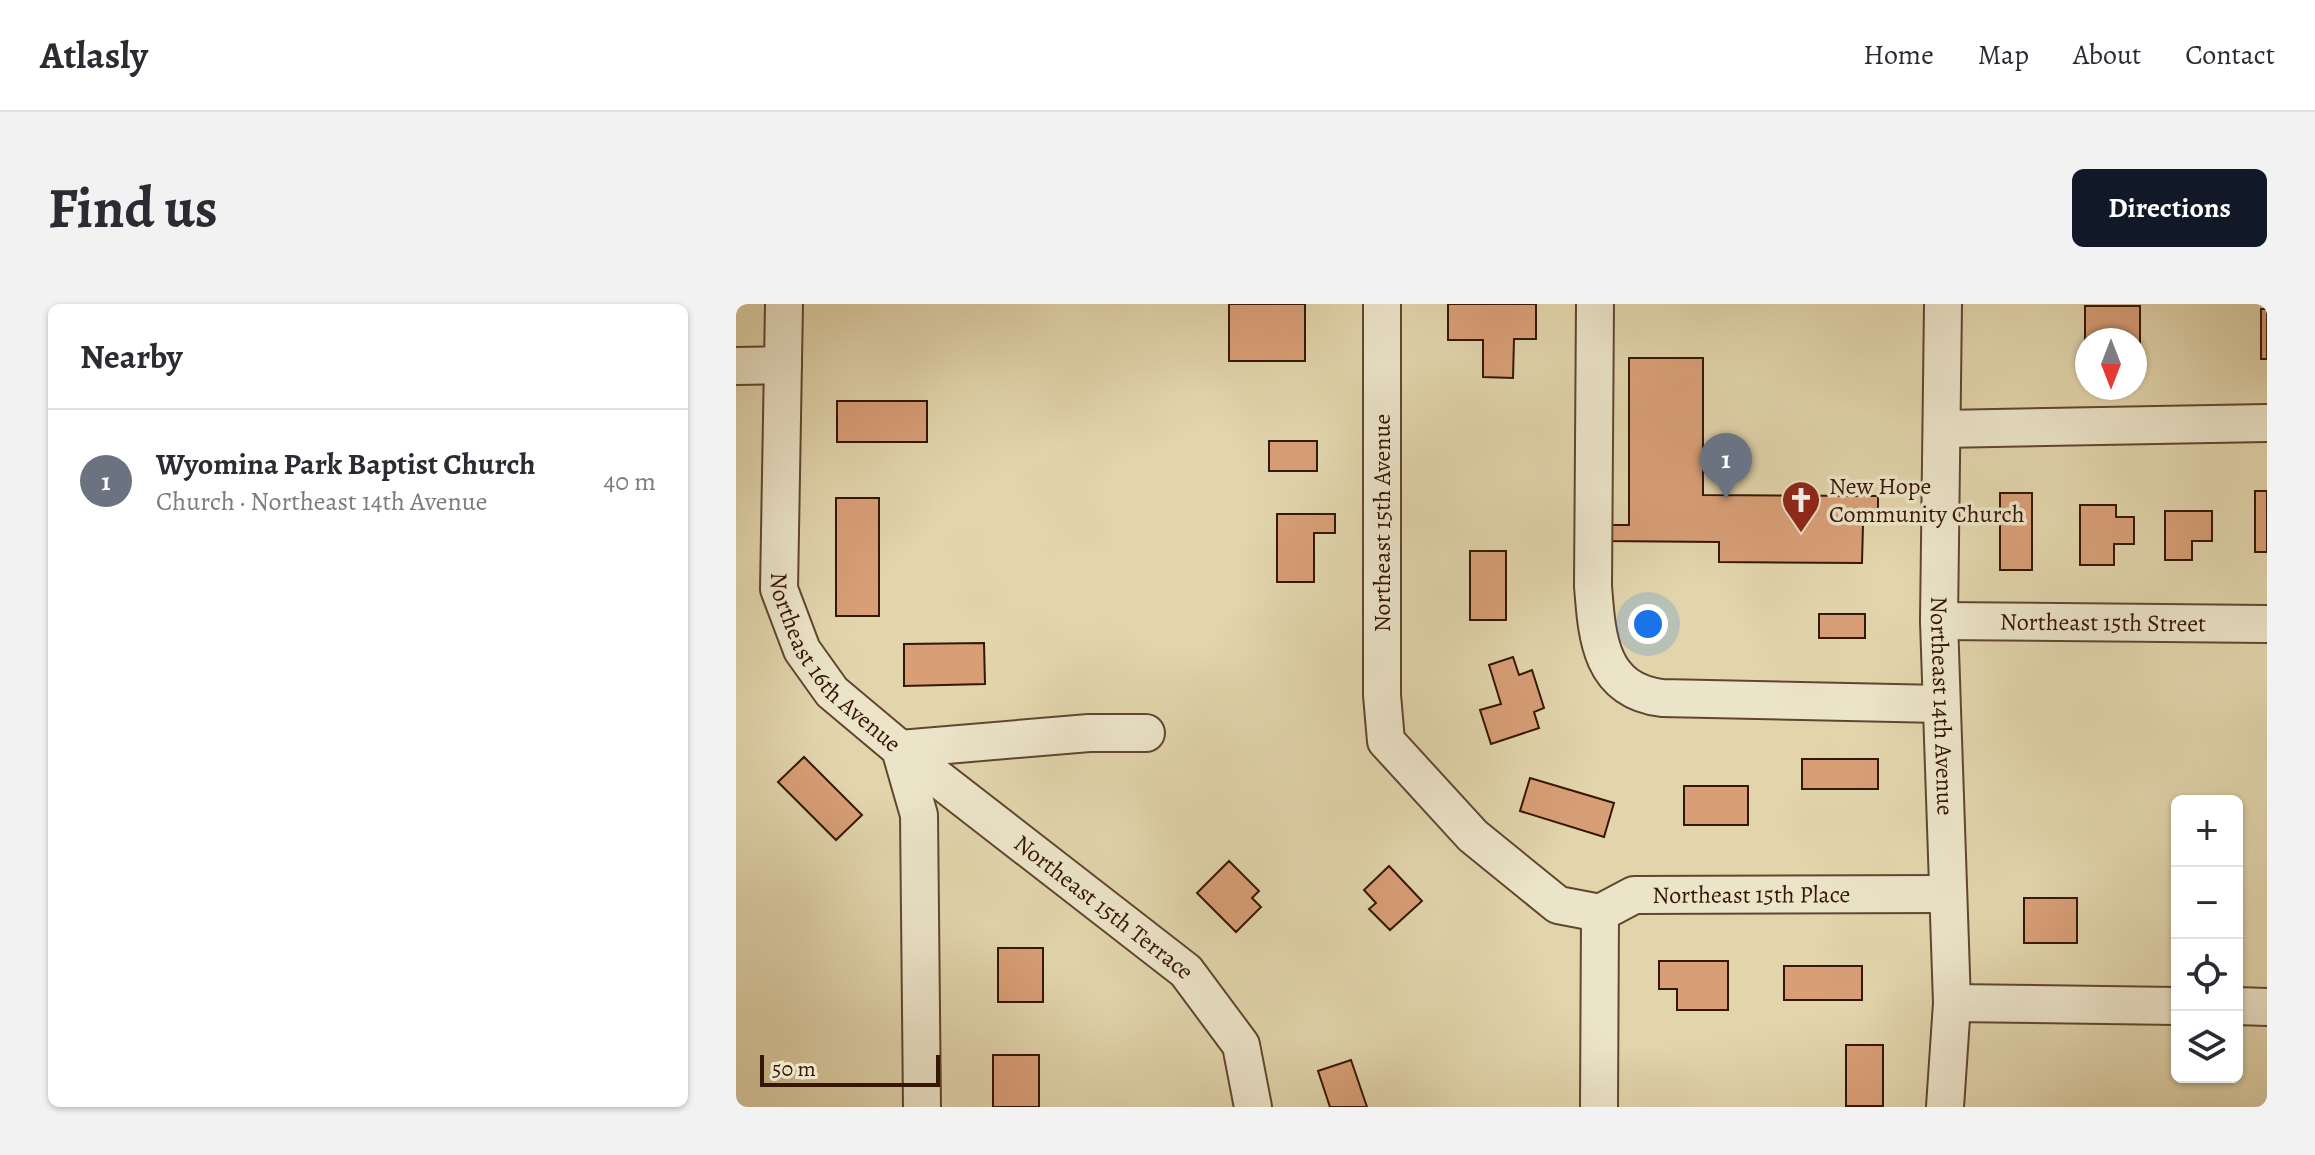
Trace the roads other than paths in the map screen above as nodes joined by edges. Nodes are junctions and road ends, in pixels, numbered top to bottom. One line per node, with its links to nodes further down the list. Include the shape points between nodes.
1 (784, 304): 5 (street, Northeast 16th Avenue)
2 (1382, 304): 15 (street, Northeast 15th Avenue, via 1386,741 1473,836 1558,905)
3 (1595, 304): 11 (street, via 1593,586 1596,629 1612,671 1628,688 1662,698)
4 (1943, 304): 8 (street, Northeast 14th Avenue)
5 (783, 365): 6 (street); 13 (street, Northeast 16th Avenue, via 779,589 802,650 832,692)
6 (736, 366)
7 (2267, 423): 8 (street)
8 (1942, 429): 9 (street, Northeast 14th Avenue)
9 (1939, 621): 10 (street, Northeast 15th Street); 11 (street, Northeast 14th Avenue)
10 (2267, 624)
11 (1941, 704): 14 (street, Northeast 14th Avenue)
12 (1146, 733): 13 (street)
13 (900, 749): 20 (street, Northeast 16th Avenue, via 919,815); 21 (street, Northeast 15th Terrace, via 1186,971 1241,1045)
14 (1947, 894): 15 (street, Northeast 15th Place, via 1634,895); 16 (street, Northeast 14th Avenue)
15 (1600, 913): 22 (street)
16 (1952, 1003): 17 (street); 23 (street, Northeast 14th Avenue)
17 (2171, 1006)
18 (2243, 1006): 19 (street)
19 (2267, 1007)
20 (922, 1107)
21 (1253, 1107)
22 (1599, 1107)
23 (1945, 1107)

